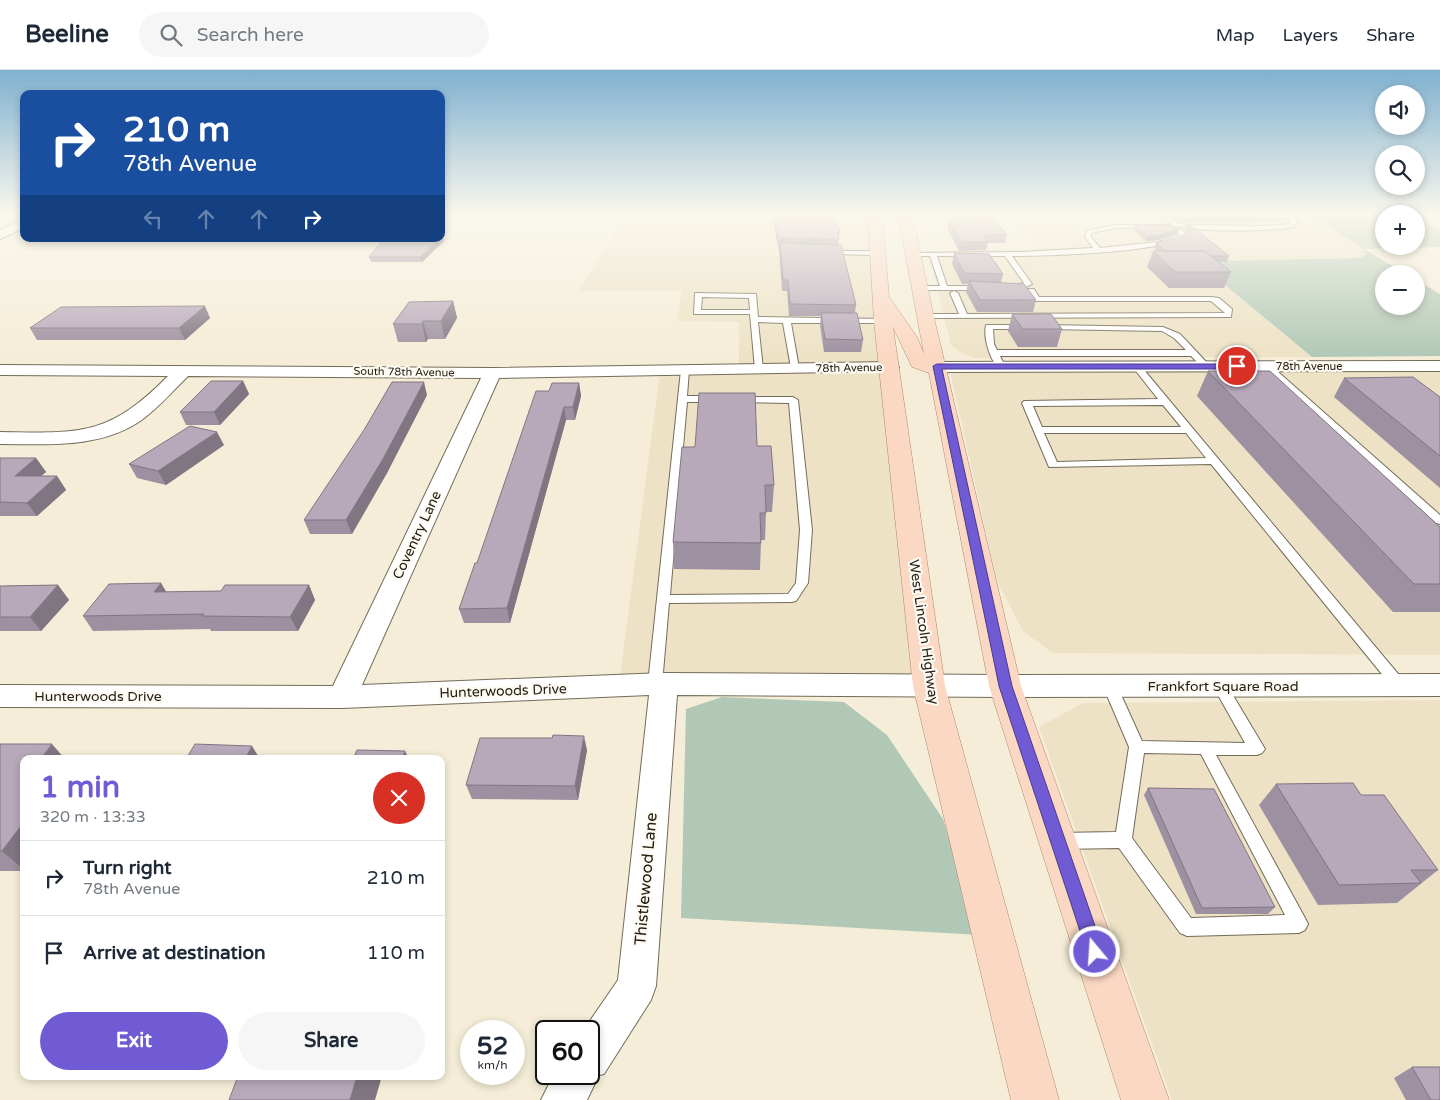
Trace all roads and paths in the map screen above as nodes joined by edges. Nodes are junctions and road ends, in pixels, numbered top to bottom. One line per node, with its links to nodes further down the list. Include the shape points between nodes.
1 (879, 262): 9 (main road, West Lincoln Highway)
2 (914, 262): 5 (main road)
3 (936, 262): 6 (lane)
4 (1012, 262): 10 (lane, via 1028,284 1006,290 1031,291)
5 (919, 288): 6 (lane); 13 (main road)
6 (944, 288): 7 (lane)
7 (993, 288)
8 (954, 293): 14 (lane)
9 (881, 296): 17 (main road, West Lincoln Highway); 22 (main road, via 908,337 919,363)
10 (1036, 299): 11 (lane, via 1211,299 1229,311 1228,315); 15 (lane)
11 (1148, 315): 15 (lane); 18 (lane)
12 (754, 316): 12 (lane, via 753,296 698,295 697,312); 16 (lane); 29 (lane)
13 (925, 316): 14 (lane); 22 (main road)
14 (964, 316): 15 (lane)
15 (1047, 316)
16 (787, 321): 17 (lane); 28 (lane)
17 (883, 321): 27 (main road, West Lincoln Highway)
18 (1163, 329): 19 (lane, via 1177,336); 20 (lane, via 988,327 990,344)
19 (1192, 352): 21 (lane); 24 (lane)
20 (998, 360): 21 (street, 78th Avenue); 22 (street, 78th Avenue)
21 (1094, 360): 23 (street, 78th Avenue)
22 (937, 366): 45 (main road)
23 (1136, 366): 24 (street, 78th Avenue); 35 (lane)
24 (1206, 366): 25 (street, 78th Avenue)
25 (1268, 366): 26 (street, 78th Avenue); 40 (lane)
26 (1440, 366)
27 (890, 367): 28 (street, 78th Avenue); 44 (main road, West Lincoln Highway)
28 (802, 368): 29 (street, South 78th Avenue)
29 (759, 369): 32 (street, South 78th Avenue)
30 (0, 370): 31 (street, South 78th Avenue)
31 (184, 370): 33 (street, South 78th Avenue); 38 (street, via 136,415 117,426 72,438)
32 (685, 370): 33 (street, South 78th Avenue); 34 (lane)
33 (492, 373): 50 (street, Coventry Lane)
34 (682, 399): 41 (lane); 41 (lane, via 793,400 806,530 802,583 792,598)
35 (1165, 402): 36 (lane, via 1027,403); 37 (lane)
36 (1039, 430): 37 (lane); 39 (lane, via 1053,464)
37 (1188, 430): 39 (lane)
38 (0, 438)
39 (1214, 461): 48 (lane)
40 (1440, 521)
41 (663, 599): 42 (lane)
42 (659, 684): 44 (street, Hunterwoods Drive); 50 (street, Hunterwoods Drive); 55 (street, Thistlewood Lane, via 637,986)
43 (1440, 685): 48 (street, Frankfort Square Road)
44 (929, 686): 45 (street, Hunterwoods Drive); 58 (main road, West Lincoln Highway)
45 (1005, 686): 46 (street, Frankfort Square Road); 54 (main road)
46 (1110, 686): 47 (street, Frankfort Square Road); 51 (lane)
47 (1220, 686): 48 (street, Frankfort Square Road); 52 (lane, via 1257,749)
48 (1399, 686)
49 (0, 696): 50 (street, Hunterwoods Drive)
50 (342, 697)
51 (1137, 747): 52 (lane); 53 (lane)
52 (1205, 748): 53 (lane, via 1299,924 1187,927)
53 (1122, 840): 54 (lane)
54 (1058, 841): 59 (main road)
55 (600, 1043)
56 (572, 1085): 57 (street)
57 (562, 1100)
58 (1035, 1100)
59 (1145, 1100)

